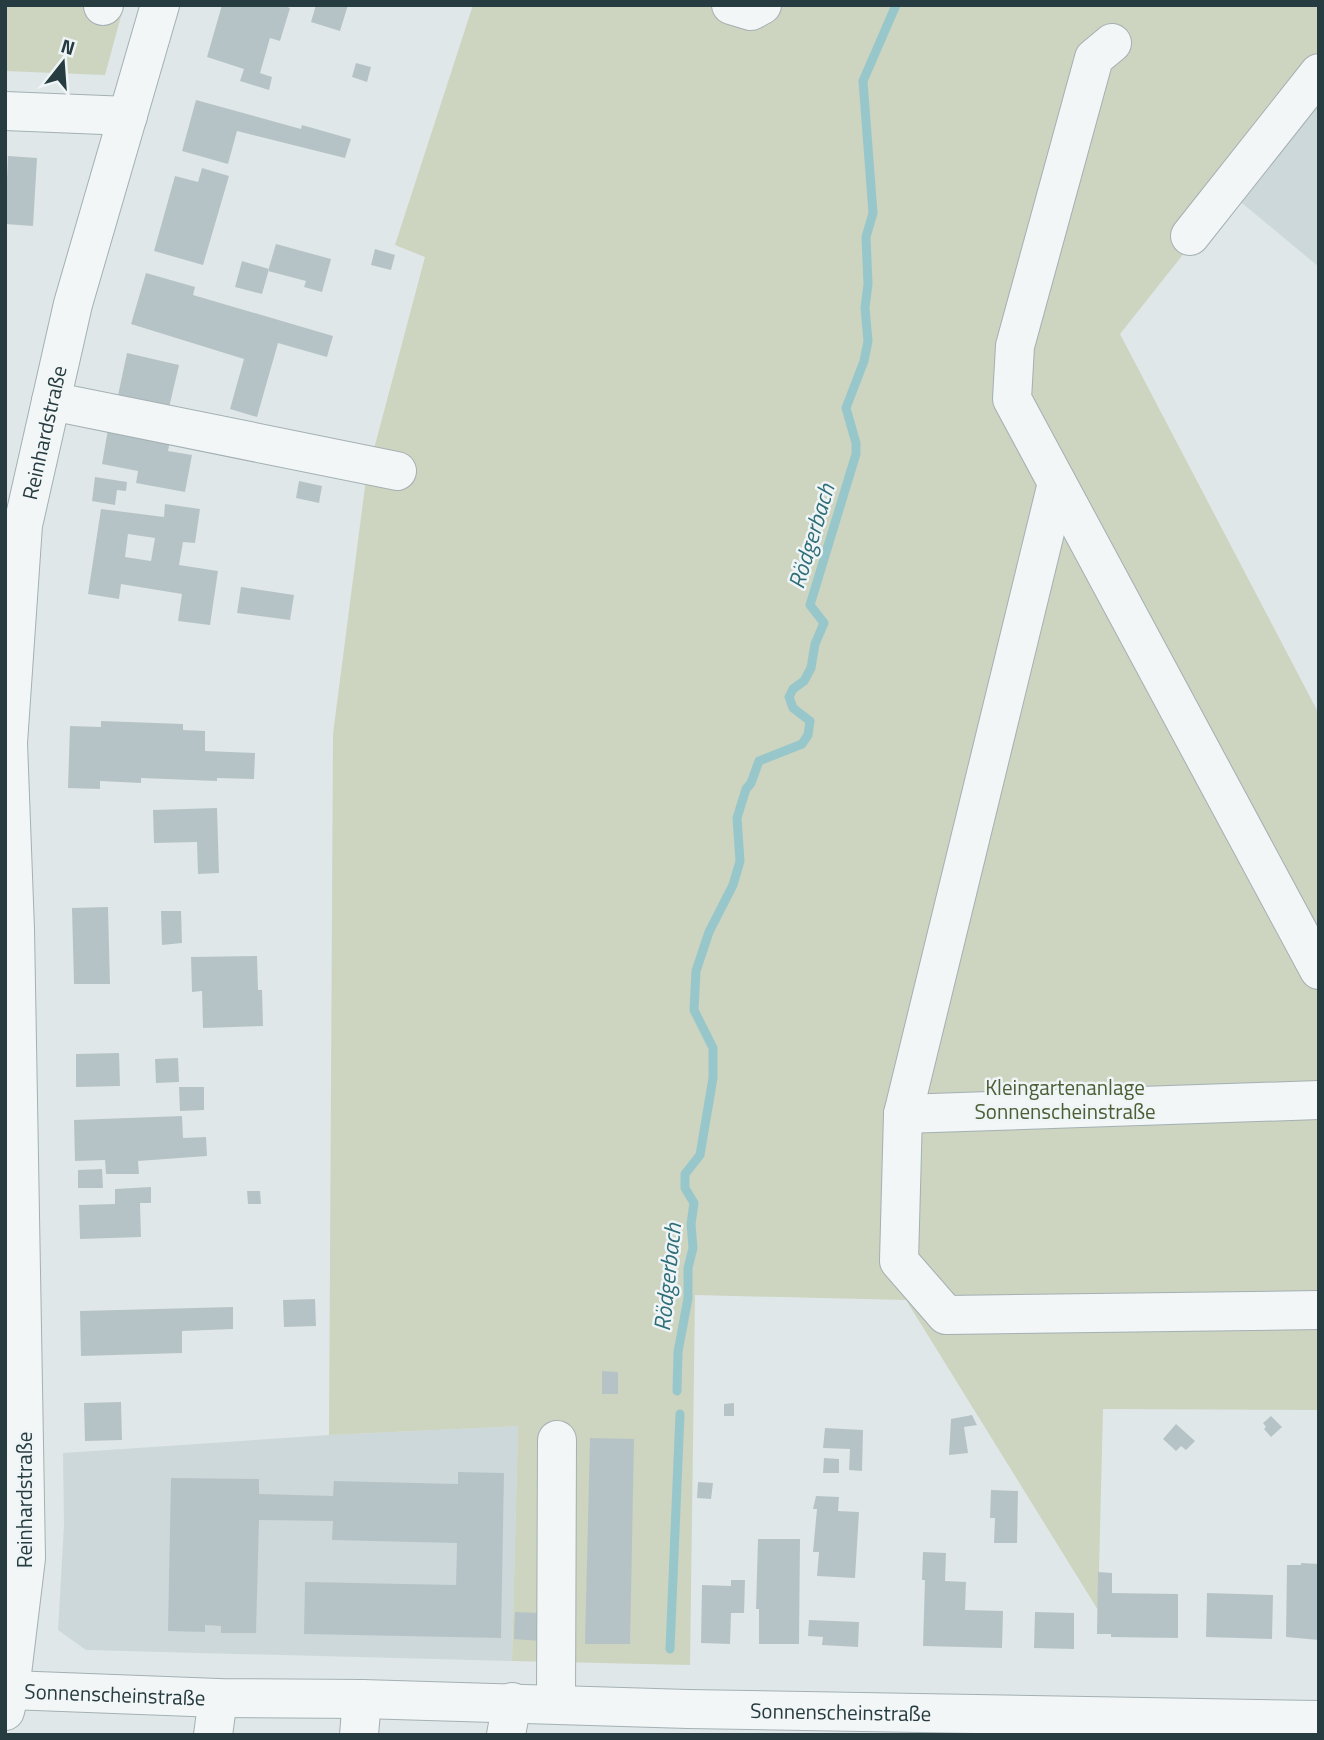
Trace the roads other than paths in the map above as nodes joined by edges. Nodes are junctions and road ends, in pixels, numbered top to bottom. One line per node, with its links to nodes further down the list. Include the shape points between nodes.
1 (160, 5): 7 (street, Reinhardstraße)
2 (731, 5): 3 (street, via 751,11)
3 (762, 5)
4 (1112, 43): 11 (street, via 1094,58 1014,346 1012,400)
5 (1319, 73): 8 (street)
6 (5, 111): 7 (street)
7 (128, 116): 9 (street, Reinhardstraße, via 73,304)
8 (1190, 236)
9 (51, 401): 10 (street); 12 (street, Reinhardstraße)
10 (397, 471)
11 (1057, 483): 14 (street); 16 (street)
12 (14, 526): 13 (street, Reinhardstraße, via 8,743)
13 (10, 929): 19 (street, Reinhardstraße, via 26,1558)
14 (1319, 970)
15 (1319, 1100): 16 (street)
16 (903, 1114): 17 (street, via 899,1261 946,1315)
17 (1319, 1310)
18 (557, 1440): 20 (street)
19 (8, 1701): 21 (street, Sonnenscheinstraße)
20 (556, 1703): 23 (street, Sonnenscheinstraße); 25 (street, Sonnenscheinstraße)
21 (216, 1717): 22 (street, Sonnenscheinstraße)
22 (360, 1717): 23 (street, Sonnenscheinstraße)
23 (509, 1718)
24 (1319, 1720): 25 (street, Sonnenscheinstraße)
25 (687, 1722)

